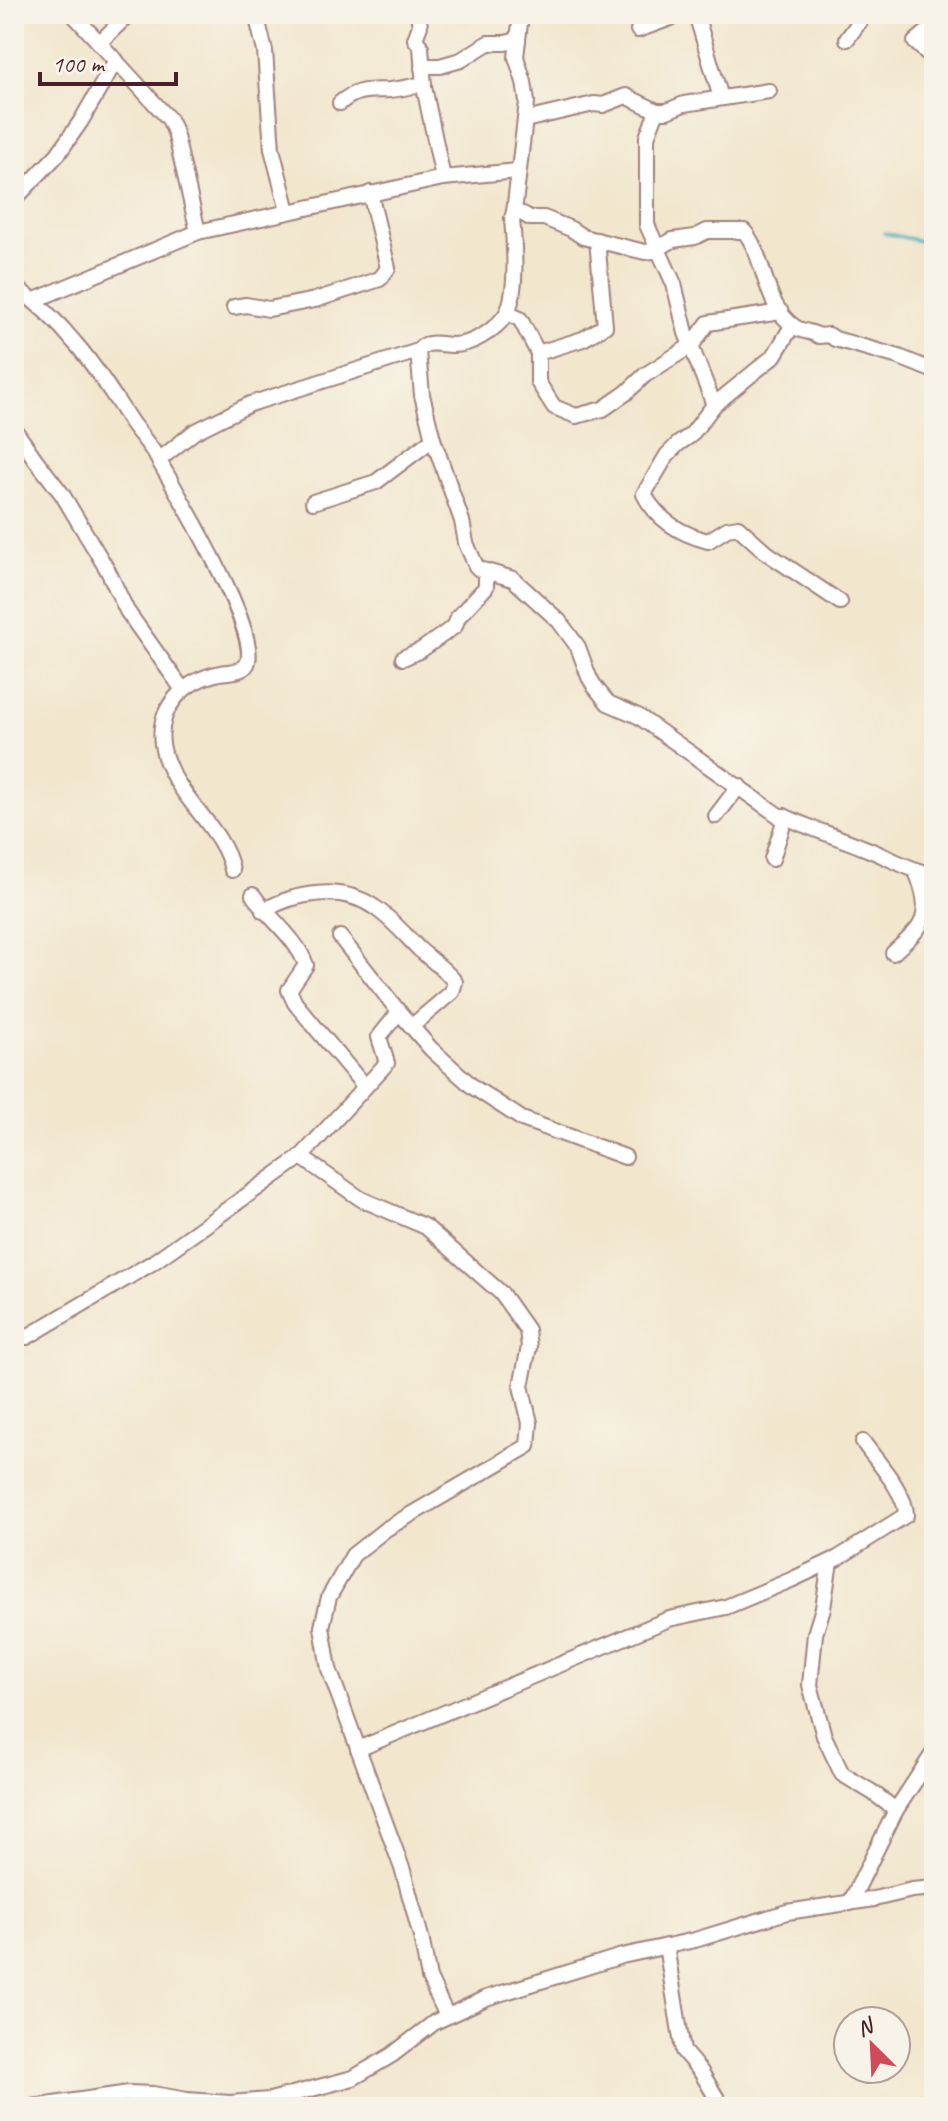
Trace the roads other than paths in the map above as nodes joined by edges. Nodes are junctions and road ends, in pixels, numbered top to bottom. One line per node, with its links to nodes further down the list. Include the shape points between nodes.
1 (73, 14): 13 (street)
2 (129, 14): 13 (street)
3 (256, 14): 27 (street, via 265,51 272,149)
4 (418, 14): 16 (street, via 415,39)
5 (519, 14): 12 (street)
6 (682, 14): 10 (street)
7 (696, 14): 19 (street)
8 (865, 14): 11 (street)
9 (934, 26): 14 (street, via 915,42)
10 (638, 30)
11 (847, 39)
12 (518, 40): 16 (street, via 488,43 461,60); 22 (street, via 516,57 527,94)
13 (100, 42): 15 (street)
14 (934, 59)
15 (116, 60): 26 (street, via 58,154); 29 (street, via 169,119 179,184)
16 (422, 68): 17 (street)
17 (424, 84): 20 (street, via 364,90); 24 (street)
18 (769, 91): 19 (street)
19 (721, 98): 21 (street)
20 (340, 103)
21 (657, 111): 22 (street, via 626,96); 31 (street, via 647,137 646,177 647,225)
22 (525, 120): 23 (street)
23 (518, 171): 24 (street); 28 (street)
24 (443, 178): 25 (street)
25 (370, 193): 27 (street); 34 (street, via 388,268 380,279 269,309)
26 (14, 200)
27 (288, 211): 29 (street)
28 (514, 212): 30 (street); 36 (street)
29 (198, 232): 33 (street)
30 (597, 240): 31 (street, via 640,251); 40 (street, via 605,326)
31 (657, 249): 35 (street, via 707,231 744,231); 38 (street)
32 (14, 286): 33 (street)
33 (35, 300): 45 (street, via 75,342)
34 (234, 307)
35 (781, 312): 37 (street); 38 (street, via 708,323)
36 (507, 313): 39 (street, via 474,341 424,344); 40 (street, via 520,319)
37 (792, 326): 41 (street); 42 (street, via 774,356)
38 (692, 345): 40 (street, via 603,409 576,416 554,407 538,382); 42 (street)
39 (418, 351): 44 (street); 45 (street, via 250,404 194,432)
40 (538, 353)
41 (934, 371)
42 (714, 405): 48 (street, via 667,455 644,494 649,504 673,527 708,541 738,527)
43 (14, 429): 50 (street, via 62,494 127,611)
44 (433, 439): 46 (street, via 376,482); 47 (street, via 472,560)
45 (159, 460): 50 (street, via 223,580 249,651 241,670 194,681)
46 (313, 502)
47 (486, 571): 49 (street, via 486,587 455,626); 51 (street, via 513,579 559,621 608,703 638,716)
48 (840, 602)
49 (403, 658)
50 (183, 690): 55 (street, via 162,722 162,746 175,779 217,835)
51 (739, 786): 52 (street); 53 (street)
52 (716, 816)
53 (782, 818): 54 (street); 56 (street)
54 (772, 859)
55 (232, 870)
56 (916, 872): 57 (street); 61 (street, via 926,915)
57 (934, 875)
58 (253, 895): 59 (street)
59 (263, 911): 63 (street, via 283,900 323,893 353,896 374,907 455,982 452,992); 64 (street, via 306,965 289,990 295,1003)
60 (340, 937): 62 (street)
61 (893, 953)
62 (399, 1012): 63 (street); 64 (street, via 379,1037 387,1063)
63 (412, 1026): 66 (street, via 473,1087 522,1119)
64 (365, 1087): 65 (street)
65 (301, 1157): 67 (street, via 152,1263 27,1337); 70 (street, via 361,1199 426,1227 501,1293 527,1330 529,1347 521,1386 530,1423 528,1446 386,1529 353,1555 329,1597 322,1627 329,1669)
66 (625, 1157)
67 (14, 1337)
68 (863, 1442): 69 (street, via 893,1483 906,1515)
69 (830, 1562): 70 (street, via 726,1607 669,1619); 72 (street, via 810,1685 824,1736 842,1774)
70 (358, 1749): 76 (street, via 403,1871 429,1978)
71 (934, 1752): 72 (street)
72 (896, 1810): 74 (street)
73 (934, 1888): 74 (street)
74 (850, 1903): 75 (street, via 787,1912)
75 (666, 1946): 76 (street, via 486,1998); 78 (street, via 683,2051)
76 (447, 2016): 77 (street, via 353,2078 270,2100 230,2103 129,2093)
77 (33, 2107)
78 (722, 2107)

